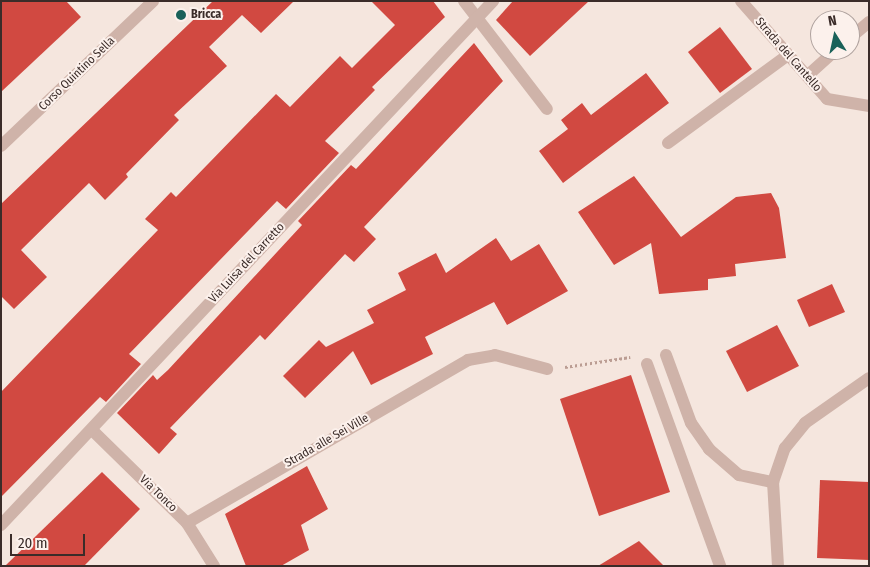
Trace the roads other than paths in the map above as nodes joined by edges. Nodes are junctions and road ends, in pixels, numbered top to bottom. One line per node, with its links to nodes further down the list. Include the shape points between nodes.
1 (153, 1): 12 (street, Corso Quintino Sella)
2 (464, 1): 5 (street)
3 (493, 1): 5 (street, Via Luisa del Carretto)
4 (741, 1): 6 (street, Strada del Cantello)
5 (477, 17): 10 (street); 17 (street, Via Luisa del Carretto)
6 (788, 54): 8 (street, Strada del Cantello); 11 (street)
7 (825, 60): 8 (street)
8 (807, 76): 9 (street, Strada del Cantello, via 827,99)
9 (869, 106)
10 (547, 109)
11 (668, 144)
12 (1, 146)
13 (666, 355): 18 (street, via 691,423 709,449 739,475)
14 (647, 364): 22 (street)
15 (547, 369): 19 (street, Strada alle Sei Ville, via 495,355 468,360)
16 (869, 378): 18 (street, via 805,423 785,448)
17 (92, 430): 19 (street, Via Tonco); 20 (street, Via Luisa del Carretto)
18 (773, 482): 23 (street)
19 (187, 523): 21 (street, Via Tonco)
20 (1, 525)
21 (214, 566)
22 (720, 566)
23 (778, 566)

